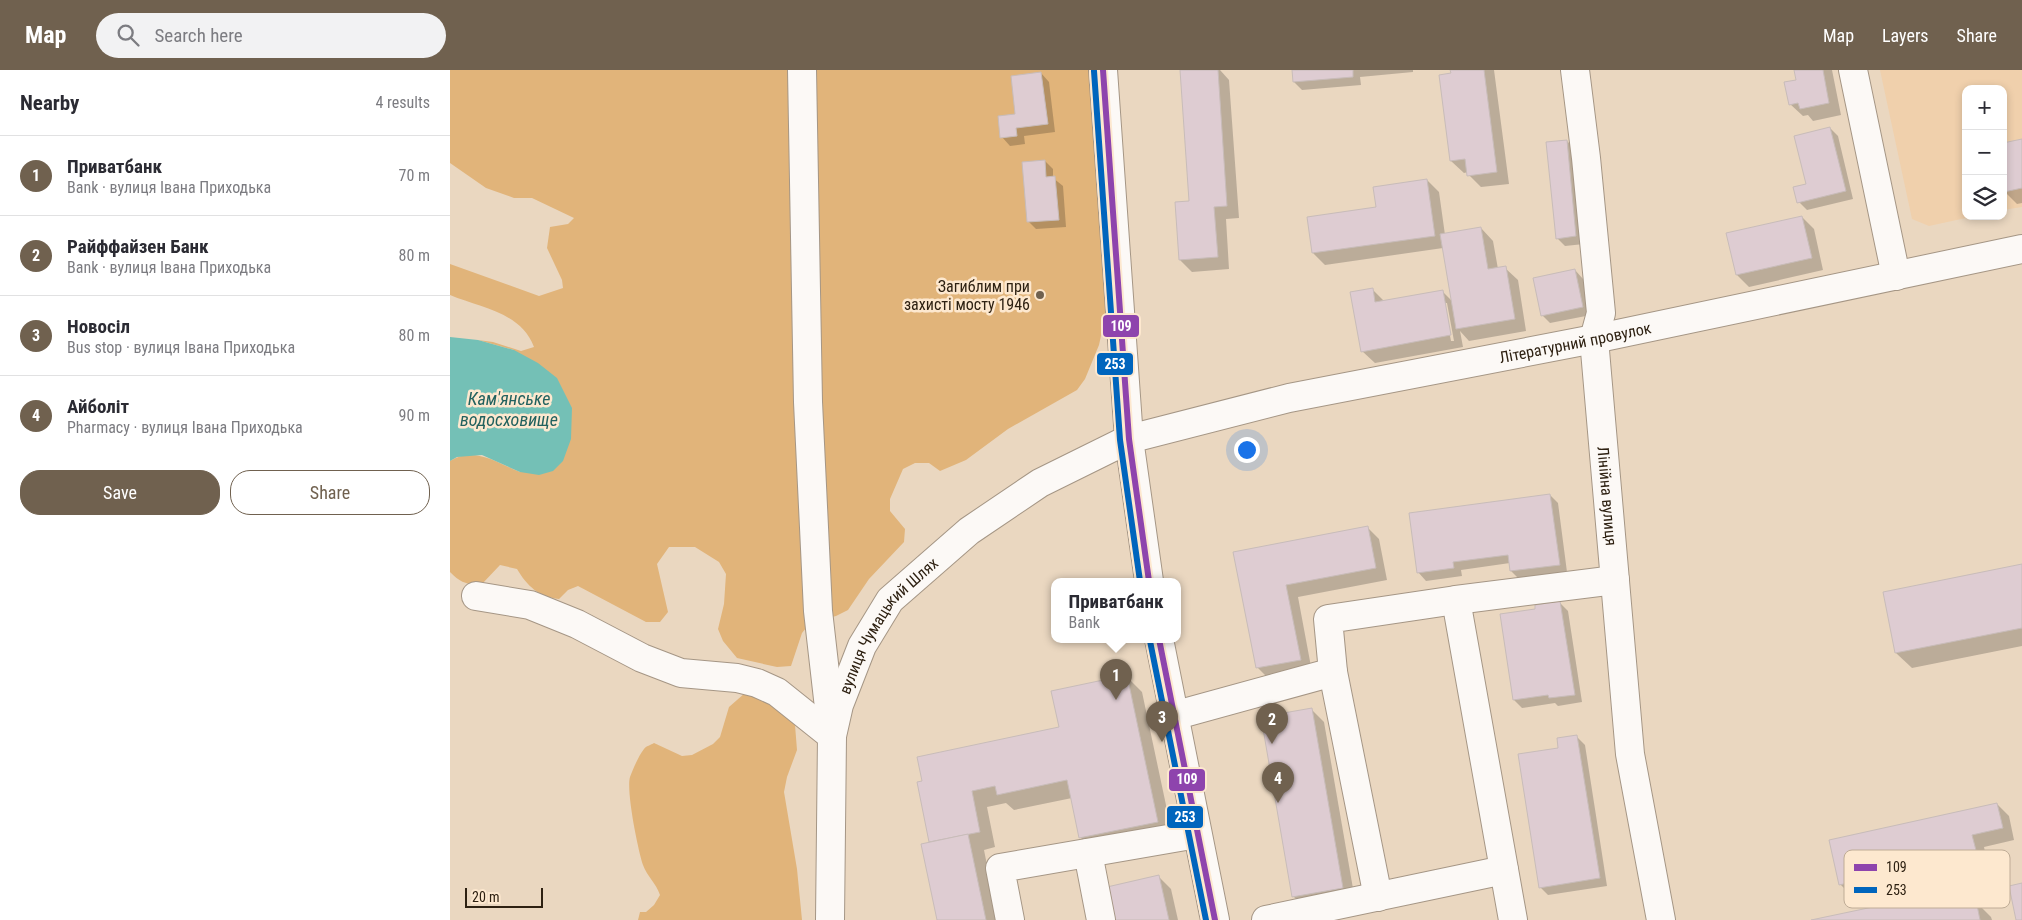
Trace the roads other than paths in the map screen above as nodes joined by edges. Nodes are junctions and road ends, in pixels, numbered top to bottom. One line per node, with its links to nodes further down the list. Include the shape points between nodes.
1 (802, 70): 16 (main road, via 810,428 818,611)
2 (1103, 70): 8 (main road)
3 (1575, 70): 7 (main road, Лінійна вулиця, via 1601,313)
4 (1853, 70): 6 (main road)
5 (2022, 249): 6 (main road, Літературний провулок)
6 (1896, 276): 7 (main road, Літературний провулок)
7 (1594, 339): 8 (main road, Літературний провулок, via 1289,398); 10 (main road, Лінійна вулиця)
8 (1128, 439): 9 (main road); 16 (main road, вулиця Чумацький Шлях, via 1040,483 970,531 890,600 862,646 839,705)
9 (1149, 578)
10 (1615, 580): 12 (main road); 27 (main road, Лінійна вулиця, via 1630,754)
11 (476, 596): 16 (main road, via 530,605 577,624 642,658 682,673 737,678 757,684 776,692)
12 (1456, 600): 14 (main road, via 1328,618); 19 (main road)
13 (1160, 643): 15 (main road)
14 (1333, 672): 15 (main road); 20 (main road)
15 (1173, 716): 17 (main road)
16 (832, 736): 21 (main road, вулиця Чумацький Шлях)
17 (1197, 834): 18 (main road); 24 (main road)
18 (1088, 853): 22 (main road, via 1000,868); 23 (main road)
19 (1504, 870): 20 (main road); 26 (main road)
20 (1378, 897): 25 (main road)
21 (830, 920)
22 (1010, 920)
23 (1101, 920)
24 (1215, 920)
25 (1266, 920)
26 (1513, 920)
27 (1661, 920)

